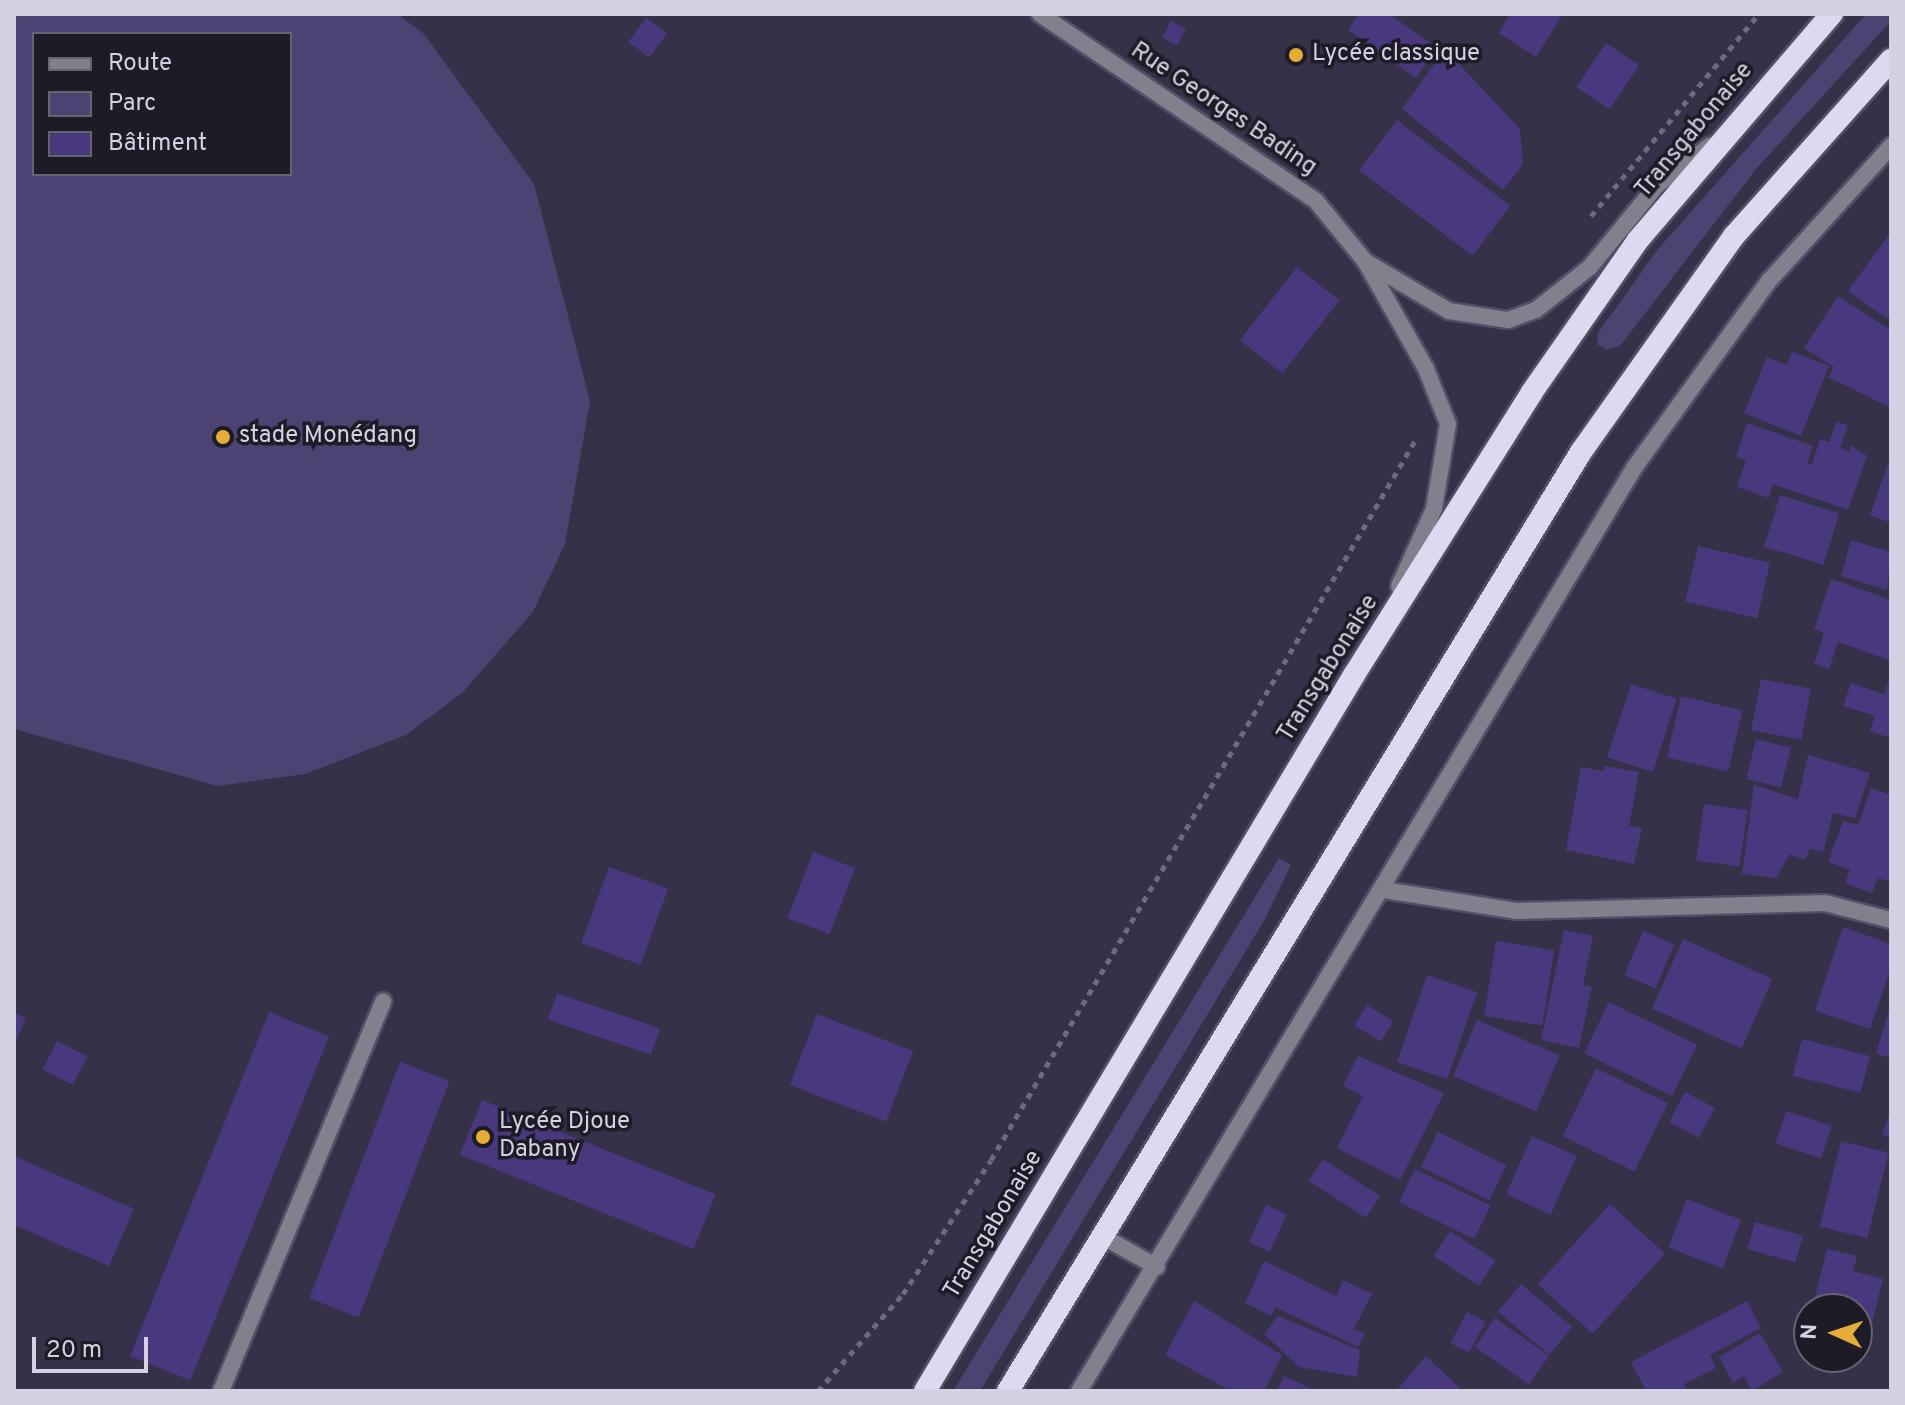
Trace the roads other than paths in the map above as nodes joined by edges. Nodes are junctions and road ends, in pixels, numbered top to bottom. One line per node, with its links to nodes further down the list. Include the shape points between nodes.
1 (1040, 14): 6 (street, Rue Georges Bading, via 1316,201)
2 (1832, 14): 4 (highway, Transgabonaise)
3 (1891, 60): 11 (highway, via 1734,236 1651,347)
4 (1718, 140): 6 (street, via 1657,185 1590,267 1536,310 1508,320 1449,311); 7 (highway, Transgabonaise, via 1600,291)
5 (1891, 146): 8 (street, via 1769,281 1698,373 1554,598)
6 (1365, 261): 7 (street, via 1441,400 1448,442 1434,509)
7 (1354, 675): 14 (highway, Transgabonaise)
8 (1384, 890): 9 (street, via 1516,911 1825,903); 12 (street)
9 (1891, 920)
10 (383, 1001): 13 (street)
11 (1102, 1236): 12 (street); 15 (highway)
12 (1157, 1267): 16 (street)
13 (221, 1391)
14 (925, 1391)
15 (1008, 1391)
16 (1079, 1391)

